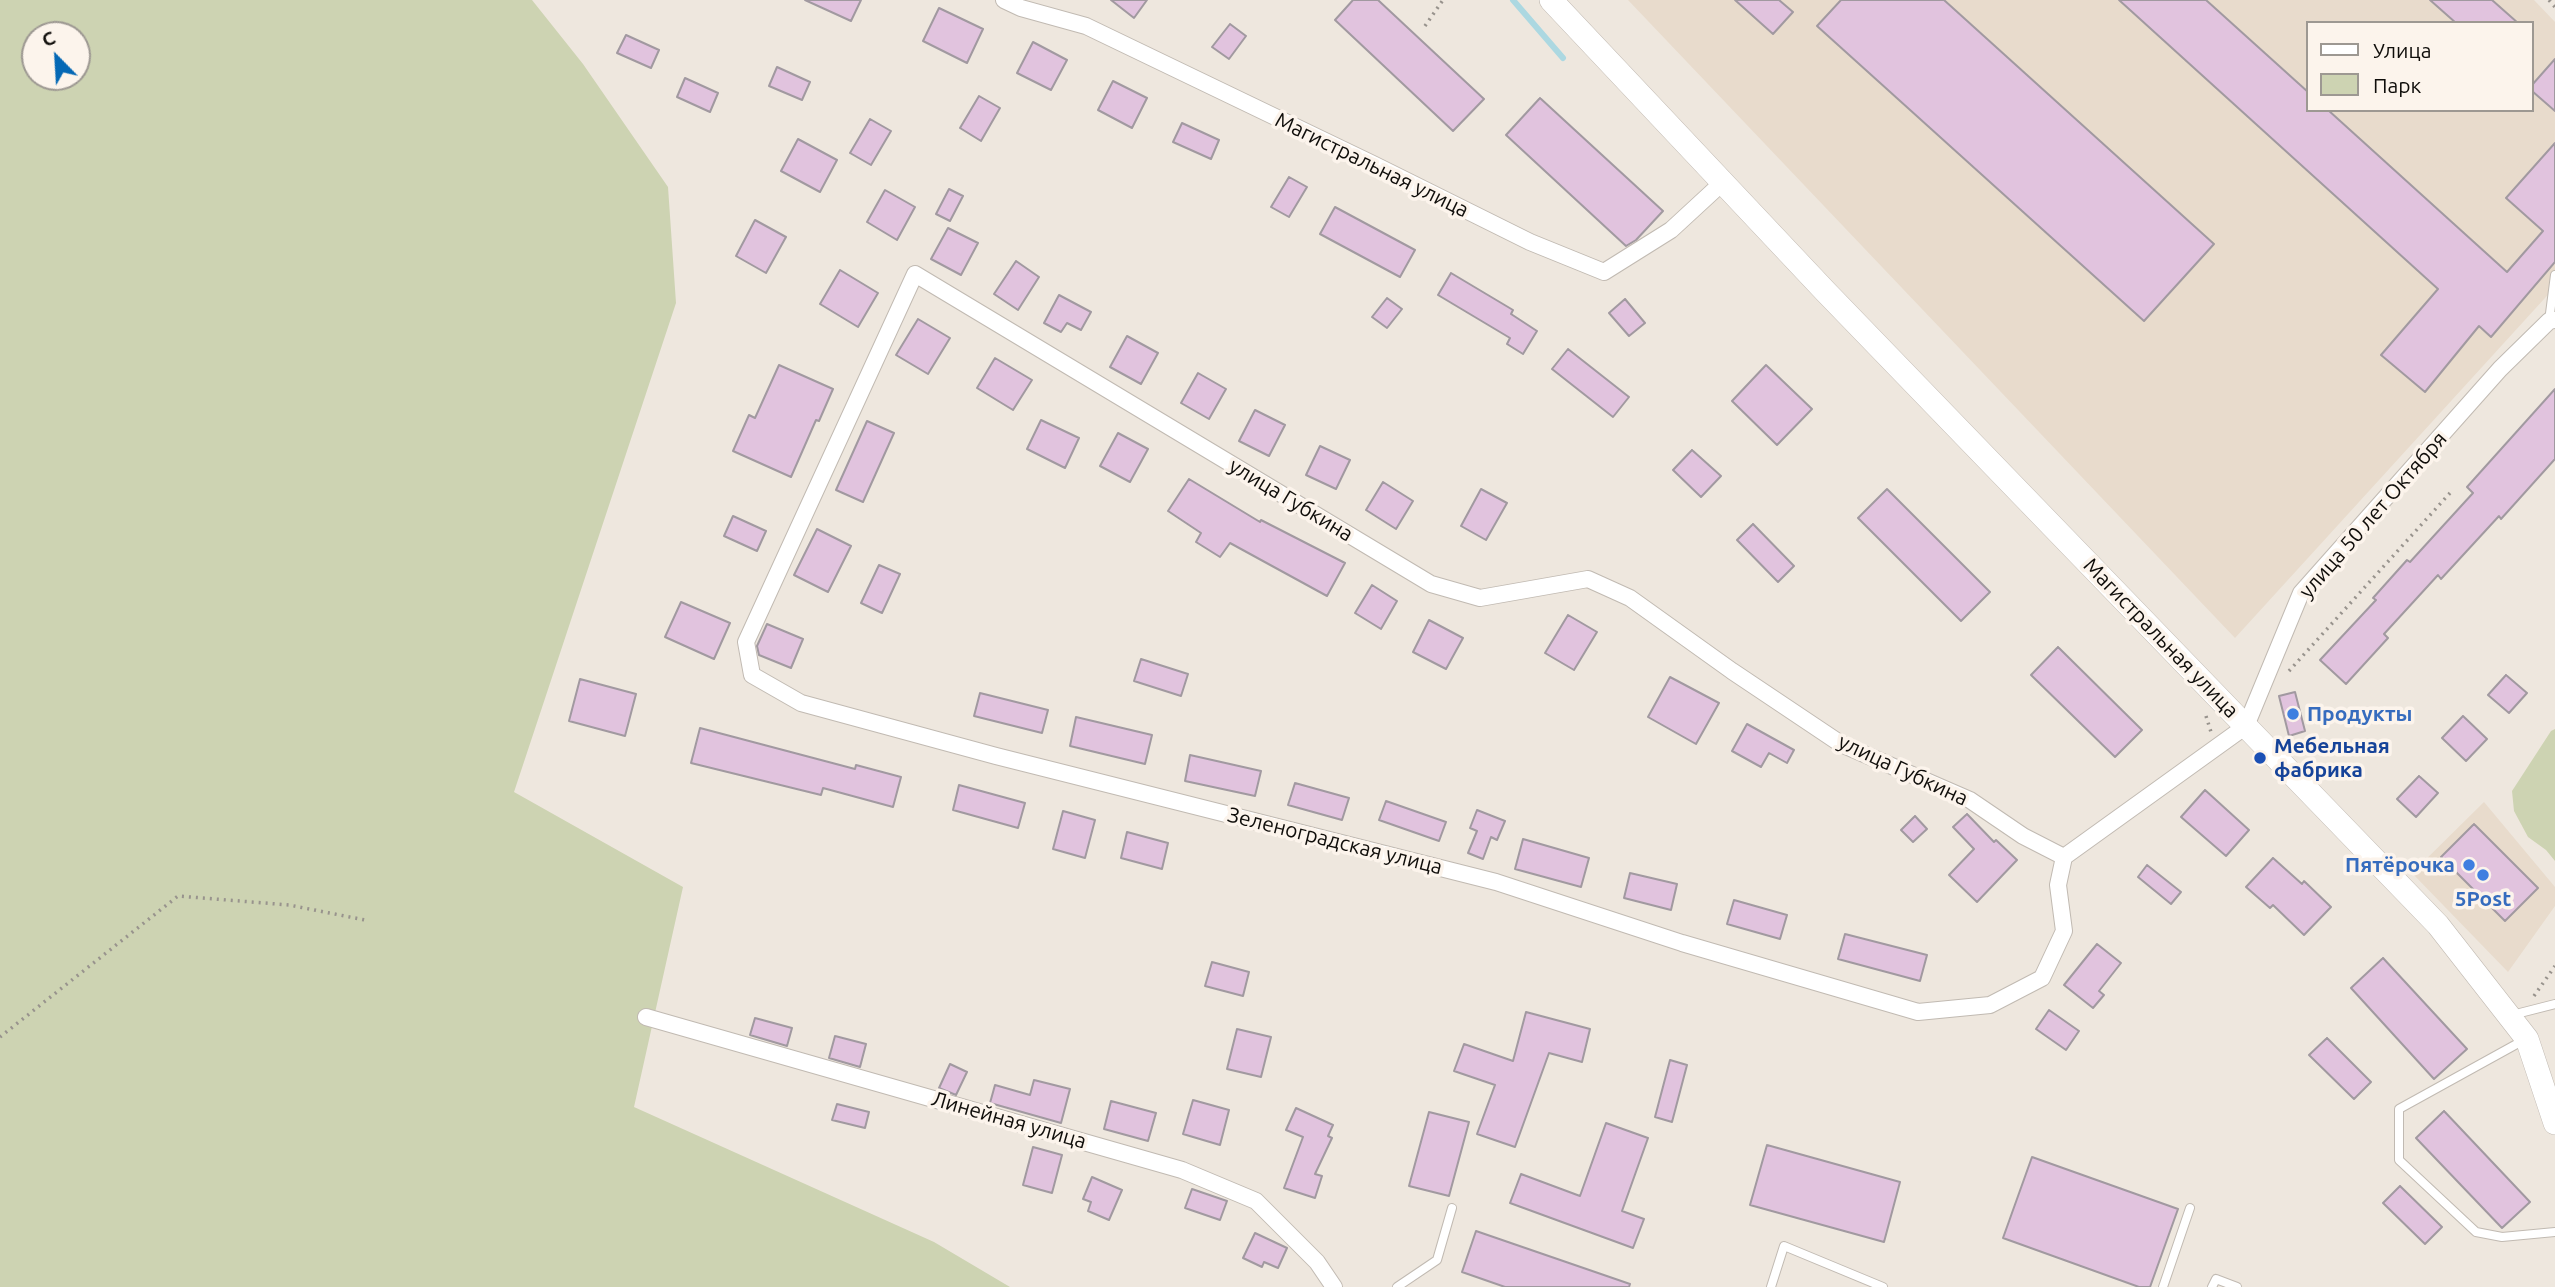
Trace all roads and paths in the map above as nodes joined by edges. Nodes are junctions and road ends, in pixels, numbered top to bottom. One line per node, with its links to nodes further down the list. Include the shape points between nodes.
1 (1004, 0): 7 (street, Магистральная улица, via 1086,26 1530,242 1604,272 1671,230)
2 (1443, 0): 6 (path)
3 (1551, 0): 7 (main road, Магистральная улица)
4 (2549, 0): 5 (path)
5 (2555, 7)
6 (1425, 26)
7 (1722, 183): 14 (main road, Магистральная улица)
8 (2555, 275): 9 (lane)
9 (2552, 320): 14 (street, улица 50 лет Октября, via 2500,369 2301,593)
10 (2450, 492): 11 (path)
11 (2288, 671)
12 (752, 675): 16 (street, Зеленоградская улица, via 801,703 1496,882 1682,943 1918,1012 1990,1005 2042,978 2064,931 2059,885); 16 (street, улица Губкина, via 746,642 915,275 1431,584 1480,598 1588,579 1630,598 1841,744 1970,800)
13 (2204, 710): 15 (path)
14 (2246, 726): 15 (street); 20 (main road, Магистральная улица, via 2438,925)
15 (2216, 747): 16 (street)
16 (2064, 857)
17 (365, 920): 22 (path, via 289,905 178,896)
18 (2555, 966): 20 (path)
19 (2555, 1004): 20 (lane)
20 (2516, 1014): 23 (main road, Магистральная улица)
21 (646, 1017): 28 (street, Линейная улица, via 1182,1170 1256,1201 1317,1262)
22 (0, 1037)
23 (2527, 1039): 24 (main road, Магистральная улица); 27 (lane, via 2399,1109 2399,1160 2476,1232 2502,1237)
24 (2555, 1123)
25 (1452, 1208): 29 (lane, via 1437,1260)
26 (2190, 1208): 32 (lane)
27 (2555, 1232)
28 (1334, 1287)
29 (1397, 1287)
30 (1771, 1287): 31 (lane, via 1784,1246)
31 (1883, 1287)
32 (2163, 1287)
33 (2212, 1287): 34 (lane, via 2216,1279)
34 (2237, 1287)

